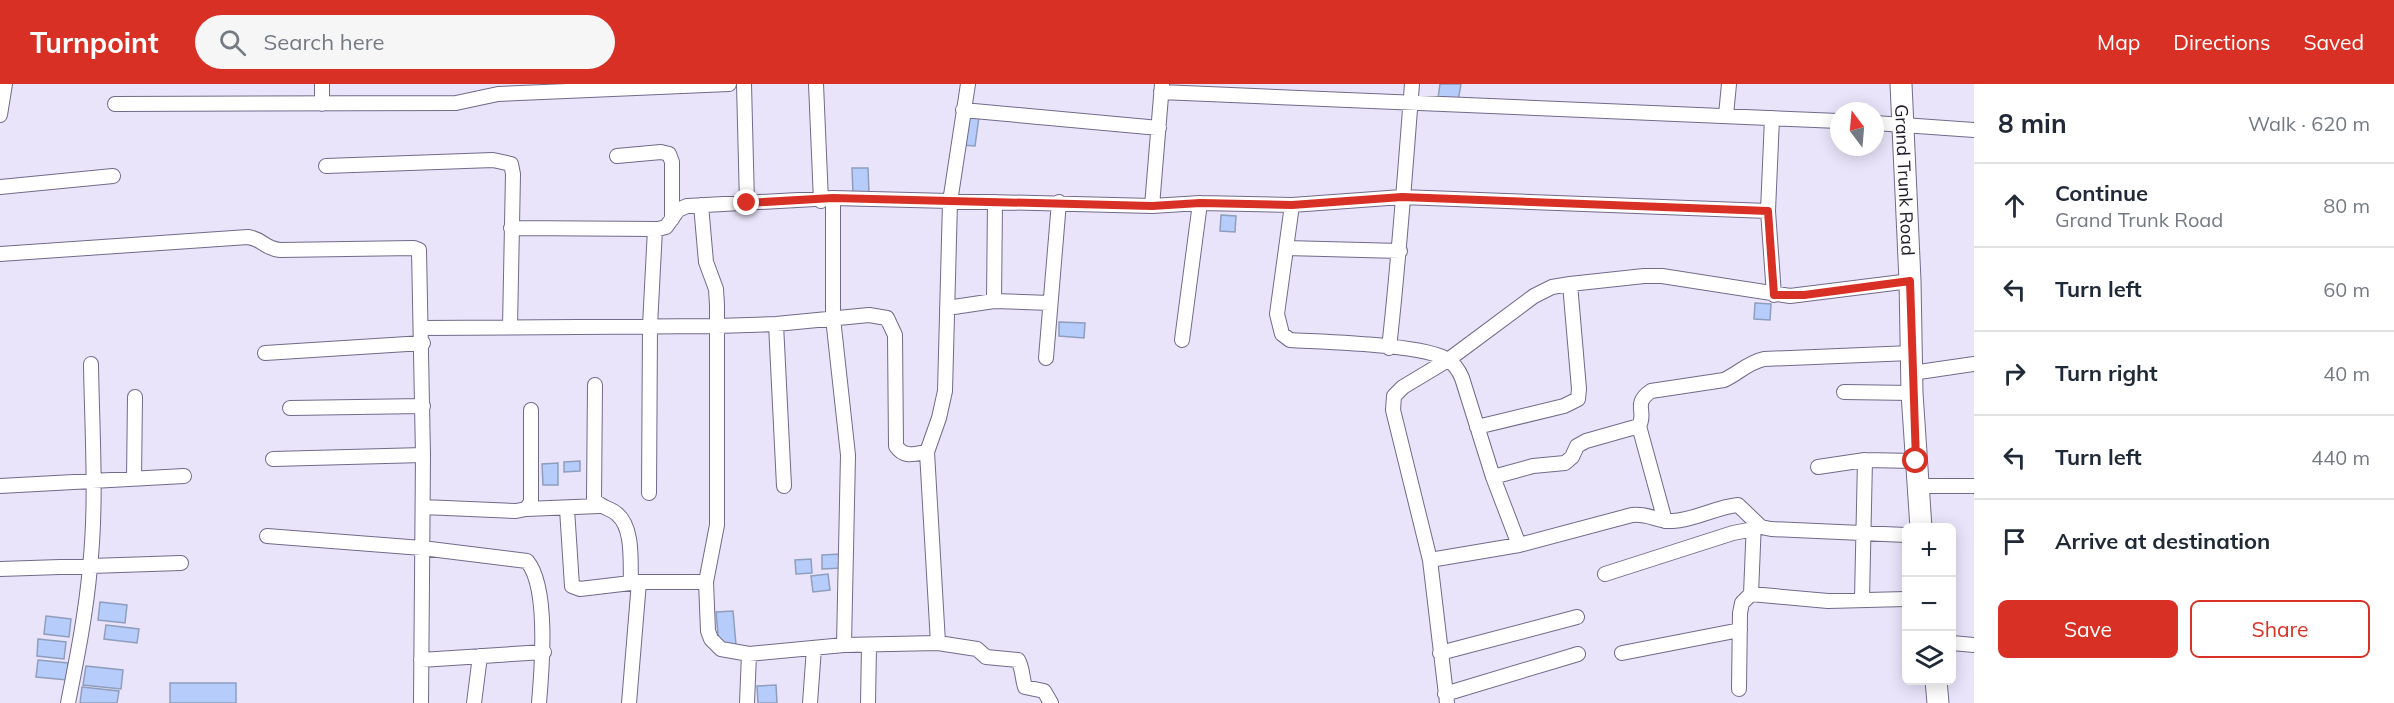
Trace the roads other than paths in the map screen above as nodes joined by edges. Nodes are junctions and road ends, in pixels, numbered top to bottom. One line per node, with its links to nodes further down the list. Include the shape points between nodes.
1 (5, 84): 15 (street)
2 (322, 84): 12 (street)
3 (729, 84): 12 (street, via 498,94 456,103)
4 (744, 84): 32 (street)
5 (816, 84): 28 (street)
6 (968, 84): 14 (street)
7 (1412, 84): 13 (street)
8 (1729, 84): 16 (street)
9 (1901, 84): 20 (main road, Grand Trunk Road)
10 (1161, 88): 13 (street); 21 (street)
11 (115, 104): 12 (street)
12 (322, 104)
13 (1411, 104): 16 (street); 27 (street)
14 (963, 110): 21 (street); 29 (street)
15 (0, 115)
16 (1726, 115): 17 (street)
17 (1772, 118): 18 (street); 37 (street)
18 (1830, 121)
19 (1884, 123): 20 (street)
20 (1904, 124): 22 (street); 44 (main road, Grand Trunk Road)
21 (1159, 128): 36 (street)
22 (1974, 130)
23 (617, 156): 38 (street, via 669,154)
24 (326, 166): 39 (street, via 493,160 511,164)
25 (113, 176): 26 (street)
26 (0, 187)
27 (1402, 197): 35 (street); 37 (street); 42 (street)
28 (827, 199): 29 (street); 32 (street); 50 (street)
29 (950, 202): 30 (street); 49 (street)
30 (995, 202): 31 (street); 47 (street)
31 (1059, 202): 36 (street); 48 (street)
32 (747, 203): 34 (street)
33 (1200, 203): 35 (street); 36 (street); 56 (street)
34 (701, 205): 38 (street, via 678,210); 53 (street, via 706,262 716,290)
35 (1292, 205): 41 (street)
36 (1152, 206)
37 (1768, 211): 46 (street)
38 (672, 220): 40 (street)
39 (511, 228): 40 (street); 54 (street)
40 (655, 230): 52 (street)
41 (1286, 248): 42 (street); 58 (street, via 1277,314 1282,334 1290,340)
42 (1400, 250): 58 (street)
43 (0, 254): 55 (street, via 248,237 258,238 269,249 280,250 414,248 420,250)
44 (1910, 281): 46 (street, via 1804,295); 64 (main road, Grand Trunk Road)
45 (1570, 284): 46 (street, via 1662,276); 61 (street, via 1534,296); 72 (street, via 1578,399)
46 (1774, 295)
47 (994, 301): 48 (street); 49 (street)
48 (1050, 303): 60 (street)
49 (947, 308): 73 (street, via 945,391)
50 (833, 318): 51 (street); 73 (street, via 887,318 895,335 896,446 906,455); 114 (street, via 848,455)
51 (776, 324): 53 (street); 84 (street)
52 (650, 326): 53 (street); 54 (street); 87 (street)
53 (717, 326): 106 (street, via 717,525)
54 (510, 327): 55 (street)
55 (423, 328): 57 (street)
56 (1182, 340)
57 (423, 343): 59 (street); 68 (street)
58 (1389, 348): 61 (street, via 1426,352)
59 (265, 353)
60 (1046, 358)
61 (1448, 360): 72 (street, via 1462,378); 100 (street, via 1394,396 1393,410)
62 (91, 364): 82 (street)
63 (1974, 364): 64 (street)
64 (1912, 373): 66 (street); 71 (street, via 1754,361 1724,380 1651,392 1640,405); 77 (main road, Grand Trunk Road)
65 (595, 385): 88 (street, via 593,490)
66 (1845, 392)
67 (135, 397): 81 (street)
68 (423, 406): 69 (street); 74 (street)
69 (290, 408)
70 (531, 411): 90 (street, via 531,502)
71 (1639, 426): 80 (street, via 1586,441 1577,446 1565,463 1533,466); 92 (street)
72 (1478, 428): 80 (street)
73 (927, 452): 112 (street)
74 (423, 455): 75 (street); 89 (street)
75 (273, 459)
76 (1865, 460): 77 (street); 78 (street); 95 (street)
77 (1916, 461): 85 (main road, Grand Trunk Road)
78 (1818, 467)
79 (184, 476): 81 (street)
80 (1492, 477): 98 (street)
81 (134, 479): 82 (street)
82 (93, 481): 83 (street); 102 (street)
83 (0, 486)
84 (784, 486)
85 (1917, 486): 86 (street); 93 (main road, Grand Trunk Road)
86 (1974, 486)
87 (649, 493)
88 (599, 506): 91 (street); 105 (street, via 618,514 625,524)
89 (423, 507): 90 (street); 99 (street)
90 (526, 509): 91 (street)
91 (567, 509): 105 (street, via 572,586 580,589)
92 (1665, 521): 94 (street, via 1738,505); 98 (street, via 1644,513)
93 (1921, 523)
94 (1754, 525): 95 (street); 104 (street); 107 (street)
95 (1862, 533): 96 (street); 108 (street)
96 (1902, 535)
97 (267, 536): 99 (street)
98 (1519, 545): 100 (street)
99 (422, 548): 118 (street, via 527,561 537,578); 124 (street)
100 (1430, 560): 119 (street)
101 (181, 563): 102 (street)
102 (90, 565): 103 (street); 128 (street)
103 (0, 569)
104 (1605, 574)
105 (635, 582): 106 (street); 132 (street)
106 (706, 582): 121 (street, via 711,639 721,649)
107 (1751, 594): 108 (street, via 1828,601); 111 (street, via 1743,603)
108 (1862, 599): 109 (street)
109 (1902, 599)
110 (1576, 617): 119 (street)
111 (1740, 630): 120 (street); 126 (street)
112 (938, 643): 115 (street); 136 (street, via 977,649 986,657 1018,660 1025,687 1044,691)
113 (1956, 643): 116 (street)
114 (844, 645): 115 (street); 117 (street)
115 (869, 645): 135 (street)
116 (1974, 645)
117 (814, 648): 121 (street); 134 (street)
118 (544, 652): 123 (street); 131 (street)
119 (1440, 653): 127 (street)
120 (1622, 653)
121 (749, 654): 133 (street)
122 (1578, 654): 127 (street)
123 (480, 656): 124 (street); 130 (street)
124 (421, 660): 129 (street)
125 (1936, 685): 137 (main road)
126 (1739, 689)
127 (1446, 699)
128 (68, 703)
129 (422, 703)
130 (474, 703)
131 (539, 703)
132 (629, 703)
133 (747, 703)
134 (810, 703)
135 (868, 703)
136 (1051, 703)
137 (1938, 703)

